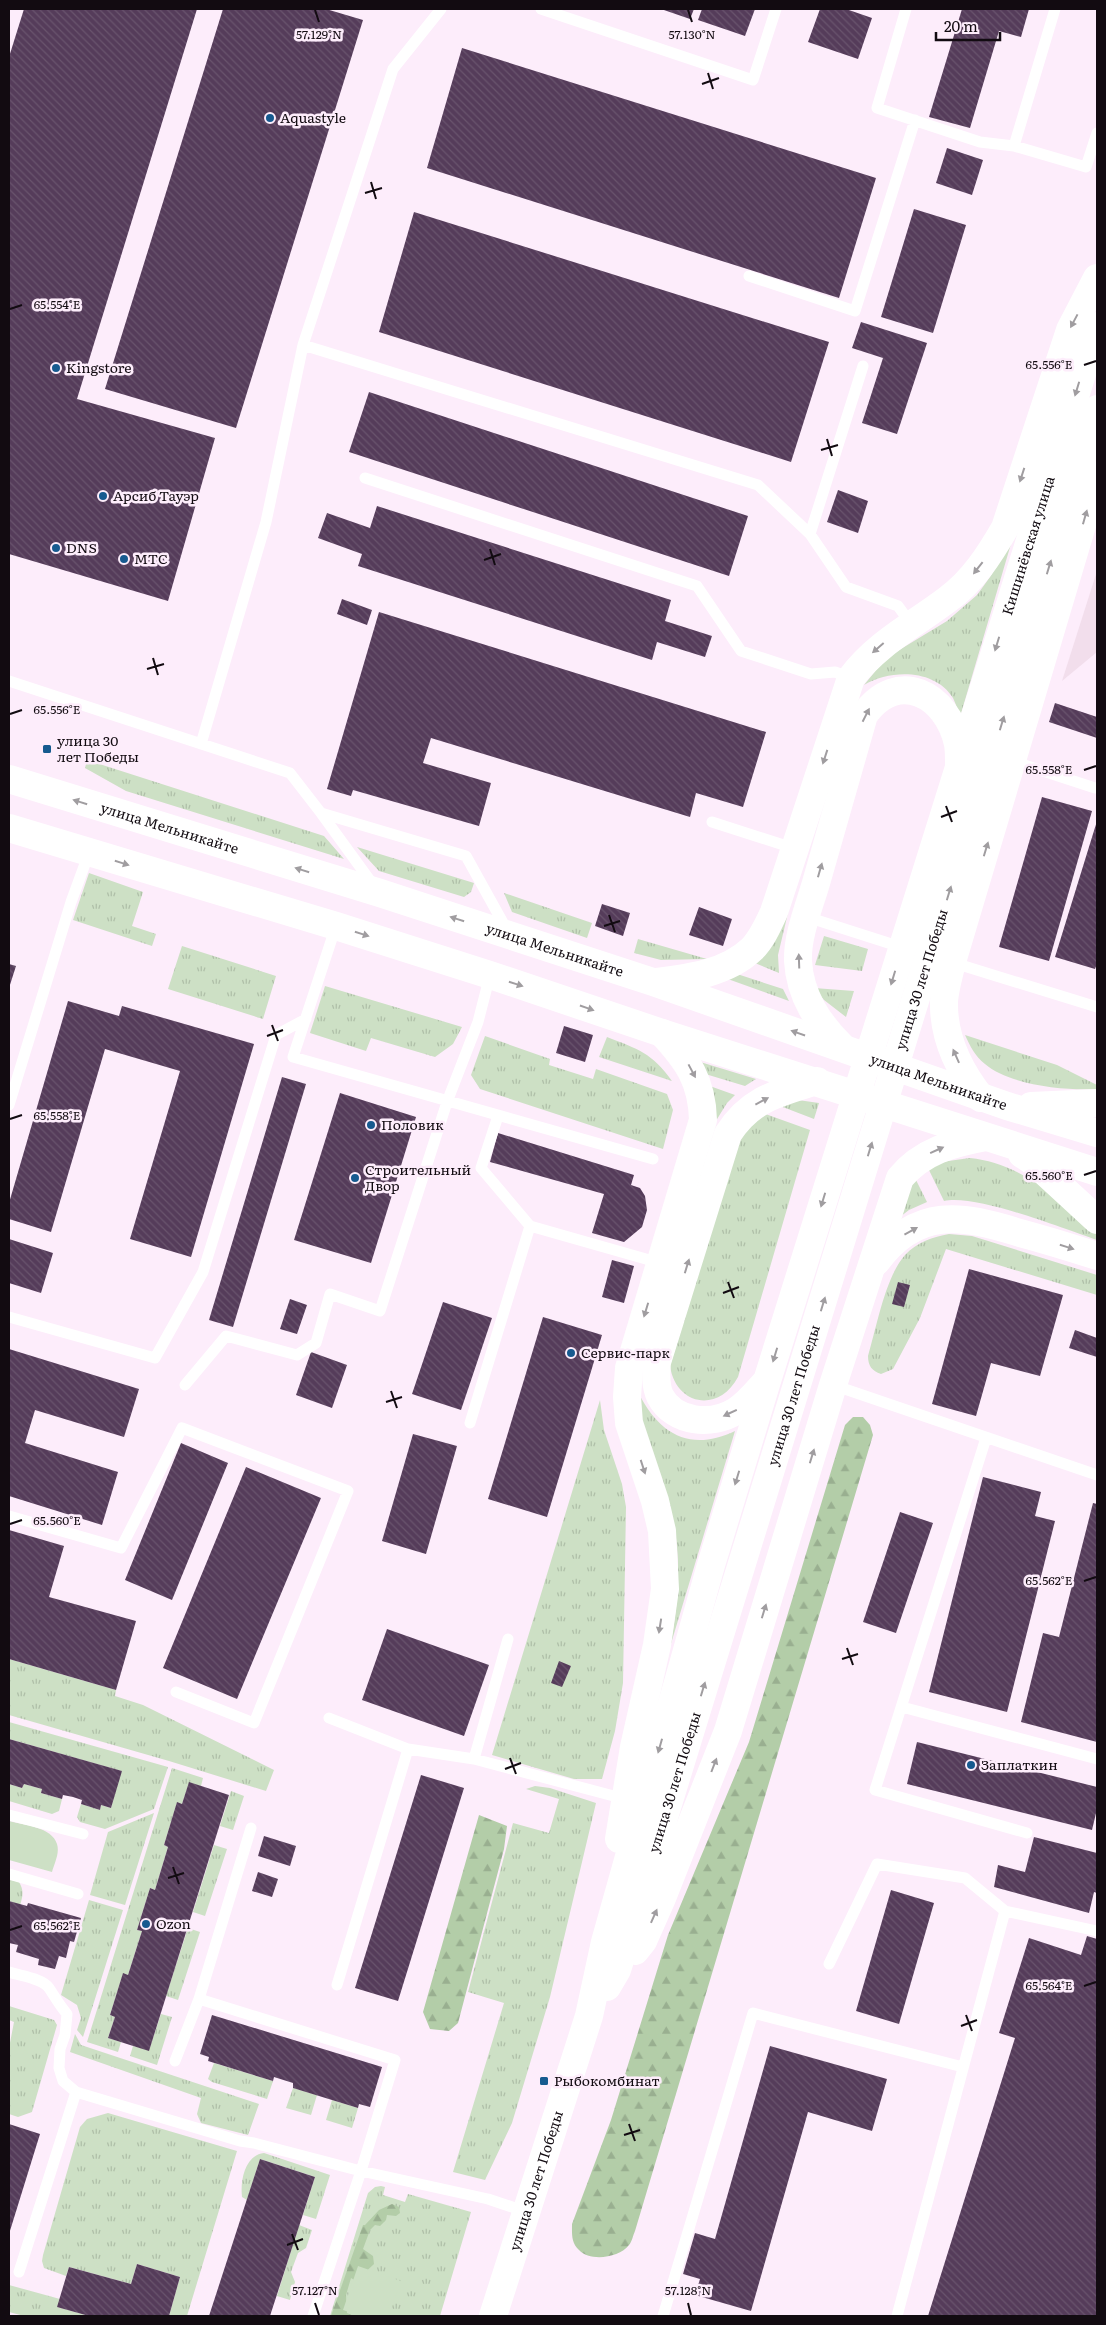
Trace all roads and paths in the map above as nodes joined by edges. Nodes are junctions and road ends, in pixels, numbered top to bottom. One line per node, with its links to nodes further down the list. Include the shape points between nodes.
1 (542, 9): 2 (lane, via 753,80)
2 (776, 9)
3 (906, 9): 6 (lane, via 877,108)
4 (1055, 9): 8 (lane)
5 (437, 10): 12 (lane, via 393,69)
6 (914, 120): 8 (lane, via 980,142); 9 (lane, via 855,311)
7 (1097, 133): 8 (lane, via 1086,167)
8 (1014, 146)
9 (749, 276)
10 (1097, 278): 18 (street, one-way to 18, via 1070,330 1005,528 970,578 949,599)
11 (1097, 326): 22 (street, Кишинёвская улица, one-way to 22)
12 (303, 345): 17 (lane, via 758,485); 21 (lane, via 266,522)
13 (863, 366): 17 (lane)
14 (1097, 409): 23 (street, Кишинёвская улица, one-way to 14)
15 (1097, 475): 23 (street, one-way to 15)
16 (365, 478): 19 (lane, via 697,586 741,651 811,674 835,672)
17 (810, 534): 18 (lane, via 846,588 898,606)
18 (911, 624): 19 (street, one-way to 19, via 863,661)
19 (851, 678): 29 (street, one-way to 29)
20 (9, 681): 21 (lane)
21 (201, 744): 26 (lane, via 290,773)
22 (959, 764): 32 (street, one-way to 22, via 864,715 870,706 899,690 909,689 929,697 952,727 958,744); 59 (street, улица 30 лет Победы, one-way to 59)
23 (1000, 766): 25 (lane); 35 (street, one-way to 23); 84 (street, улица 30 лет Победы, one-way to 23, via 738,1572)
24 (9, 780): 31 (street, улица Мельникайте, one-way to 24)
25 (1095, 788)
26 (321, 813): 31 (lane); 34 (lane, via 466,856)
27 (712, 822): 29 (lane)
28 (9, 828): 30 (street)
29 (796, 849): 37 (street, via 774,912 752,949 735,961 702,975)
30 (89, 853): 33 (street, one-way to 33); 46 (lane)
31 (380, 894): 34 (street, улица Мельникайте, one-way to 31)
32 (807, 917): 35 (lane); 41 (street, one-way to 32, via 813,1012 801,978 798,960)
33 (336, 926): 36 (street, one-way to 36); 39 (lane)
34 (510, 936): 37 (street, улица Мельникайте)
35 (952, 962): 38 (lane); 43 (street, one-way to 35, via 964,1073 945,1023 944,999)
36 (490, 975): 40 (street, one-way to 40); 44 (lane, via 478,1022)
37 (653, 982): 41 (street, улица Мельникайте, one-way to 37)
38 (1097, 1007)
39 (306, 1019): 44 (lane, via 293,1057); 58 (lane, via 276,1036 203,1272 155,1358)
40 (662, 1033): 42 (street); 56 (street, one-way to 56, via 697,1080 702,1120)
41 (844, 1049): 43 (street, улица Мельникайте)
42 (817, 1081): 50 (street); 59 (street, one-way to 42, via 735,1412 717,1419 694,1420 667,1406 656,1377 657,1362 728,1134 737,1120 757,1103)
43 (981, 1098): 47 (street, улица Мельникайте)
44 (447, 1102): 48 (lane); 60 (lane, via 380,1311 330,1294 316,1342 297,1354 226,1336)
45 (1097, 1103): 47 (street)
46 (9, 1105)
47 (1007, 1106): 49 (street, улица Мельникайте)
48 (498, 1116): 51 (lane); 54 (lane, via 481,1168)
49 (1097, 1133)
50 (994, 1138): 52 (street); 53 (street, via 1034,1162); 57 (street, one-way to 50, via 900,1178 910,1166 949,1145)
51 (654, 1159)
52 (1097, 1172)
53 (1097, 1220)
54 (530, 1226): 56 (lane); 62 (lane)
55 (1097, 1256): 57 (street, one-way to 55, via 879,1258 895,1241 922,1224 954,1218 984,1222)
56 (660, 1263): 73 (street, one-way to 73, via 629,1368 627,1397 630,1422 662,1531 666,1588)
57 (868, 1279): 61 (street)
58 (9, 1317)
59 (767, 1381): 82 (street, улица 30 лет Победы, one-way to 82, via 708,1574)
60 (185, 1385)
61 (833, 1385): 63 (lane); 84 (street, one-way to 61, via 643,1941 728,1731)
62 (470, 1424)
63 (986, 1438): 64 (lane); 68 (lane)
64 (1097, 1475)
65 (9, 1516): 67 (lane, via 121,1548 182,1428 348,1491 254,1723)
66 (508, 1639): 71 (lane)
67 (176, 1692)
68 (902, 1707): 72 (lane); 76 (lane, via 875,1790)
69 (329, 1718): 70 (lane)
70 (408, 1749): 71 (lane); 86 (lane)
71 (474, 1759): 73 (lane)
72 (1097, 1759)
73 (625, 1799): 82 (street)
74 (9, 1815): 77 (lane)
75 (251, 1828): 87 (lane)
76 (1027, 1833)
77 (83, 1834)
78 (9, 1874): 79 (lane)
79 (78, 1894)
80 (1005, 1911): 81 (lane); 83 (lane, via 965,1878 877,1864); 90 (lane)
81 (1097, 1930)
82 (605, 1942): 88 (street, улица 30 лет Победы)
83 (829, 1964)
84 (617, 1970): 88 (street, улица 30 лет Победы)
85 (9, 1972): 91 (lane, via 40,1981 67,2014 59,2068 63,2080)
86 (337, 1985)
87 (199, 1999): 89 (lane); 92 (lane, via 395,2060)
88 (589, 2016): 93 (street, улица 30 лет Победы)
89 (176, 2061)
90 (963, 2067): 95 (lane); 98 (lane, via 753,2013)
91 (76, 2092): 92 (lane, via 240,2141); 94 (lane)
92 (361, 2171): 93 (lane, via 488,2199); 96 (lane)
93 (527, 2212): 97 (street, улица 30 лет Победы)
94 (19, 2272)
95 (898, 2311): 99 (lane)
96 (313, 2316)
97 (493, 2316)
98 (663, 2316)
99 (888, 2316)

